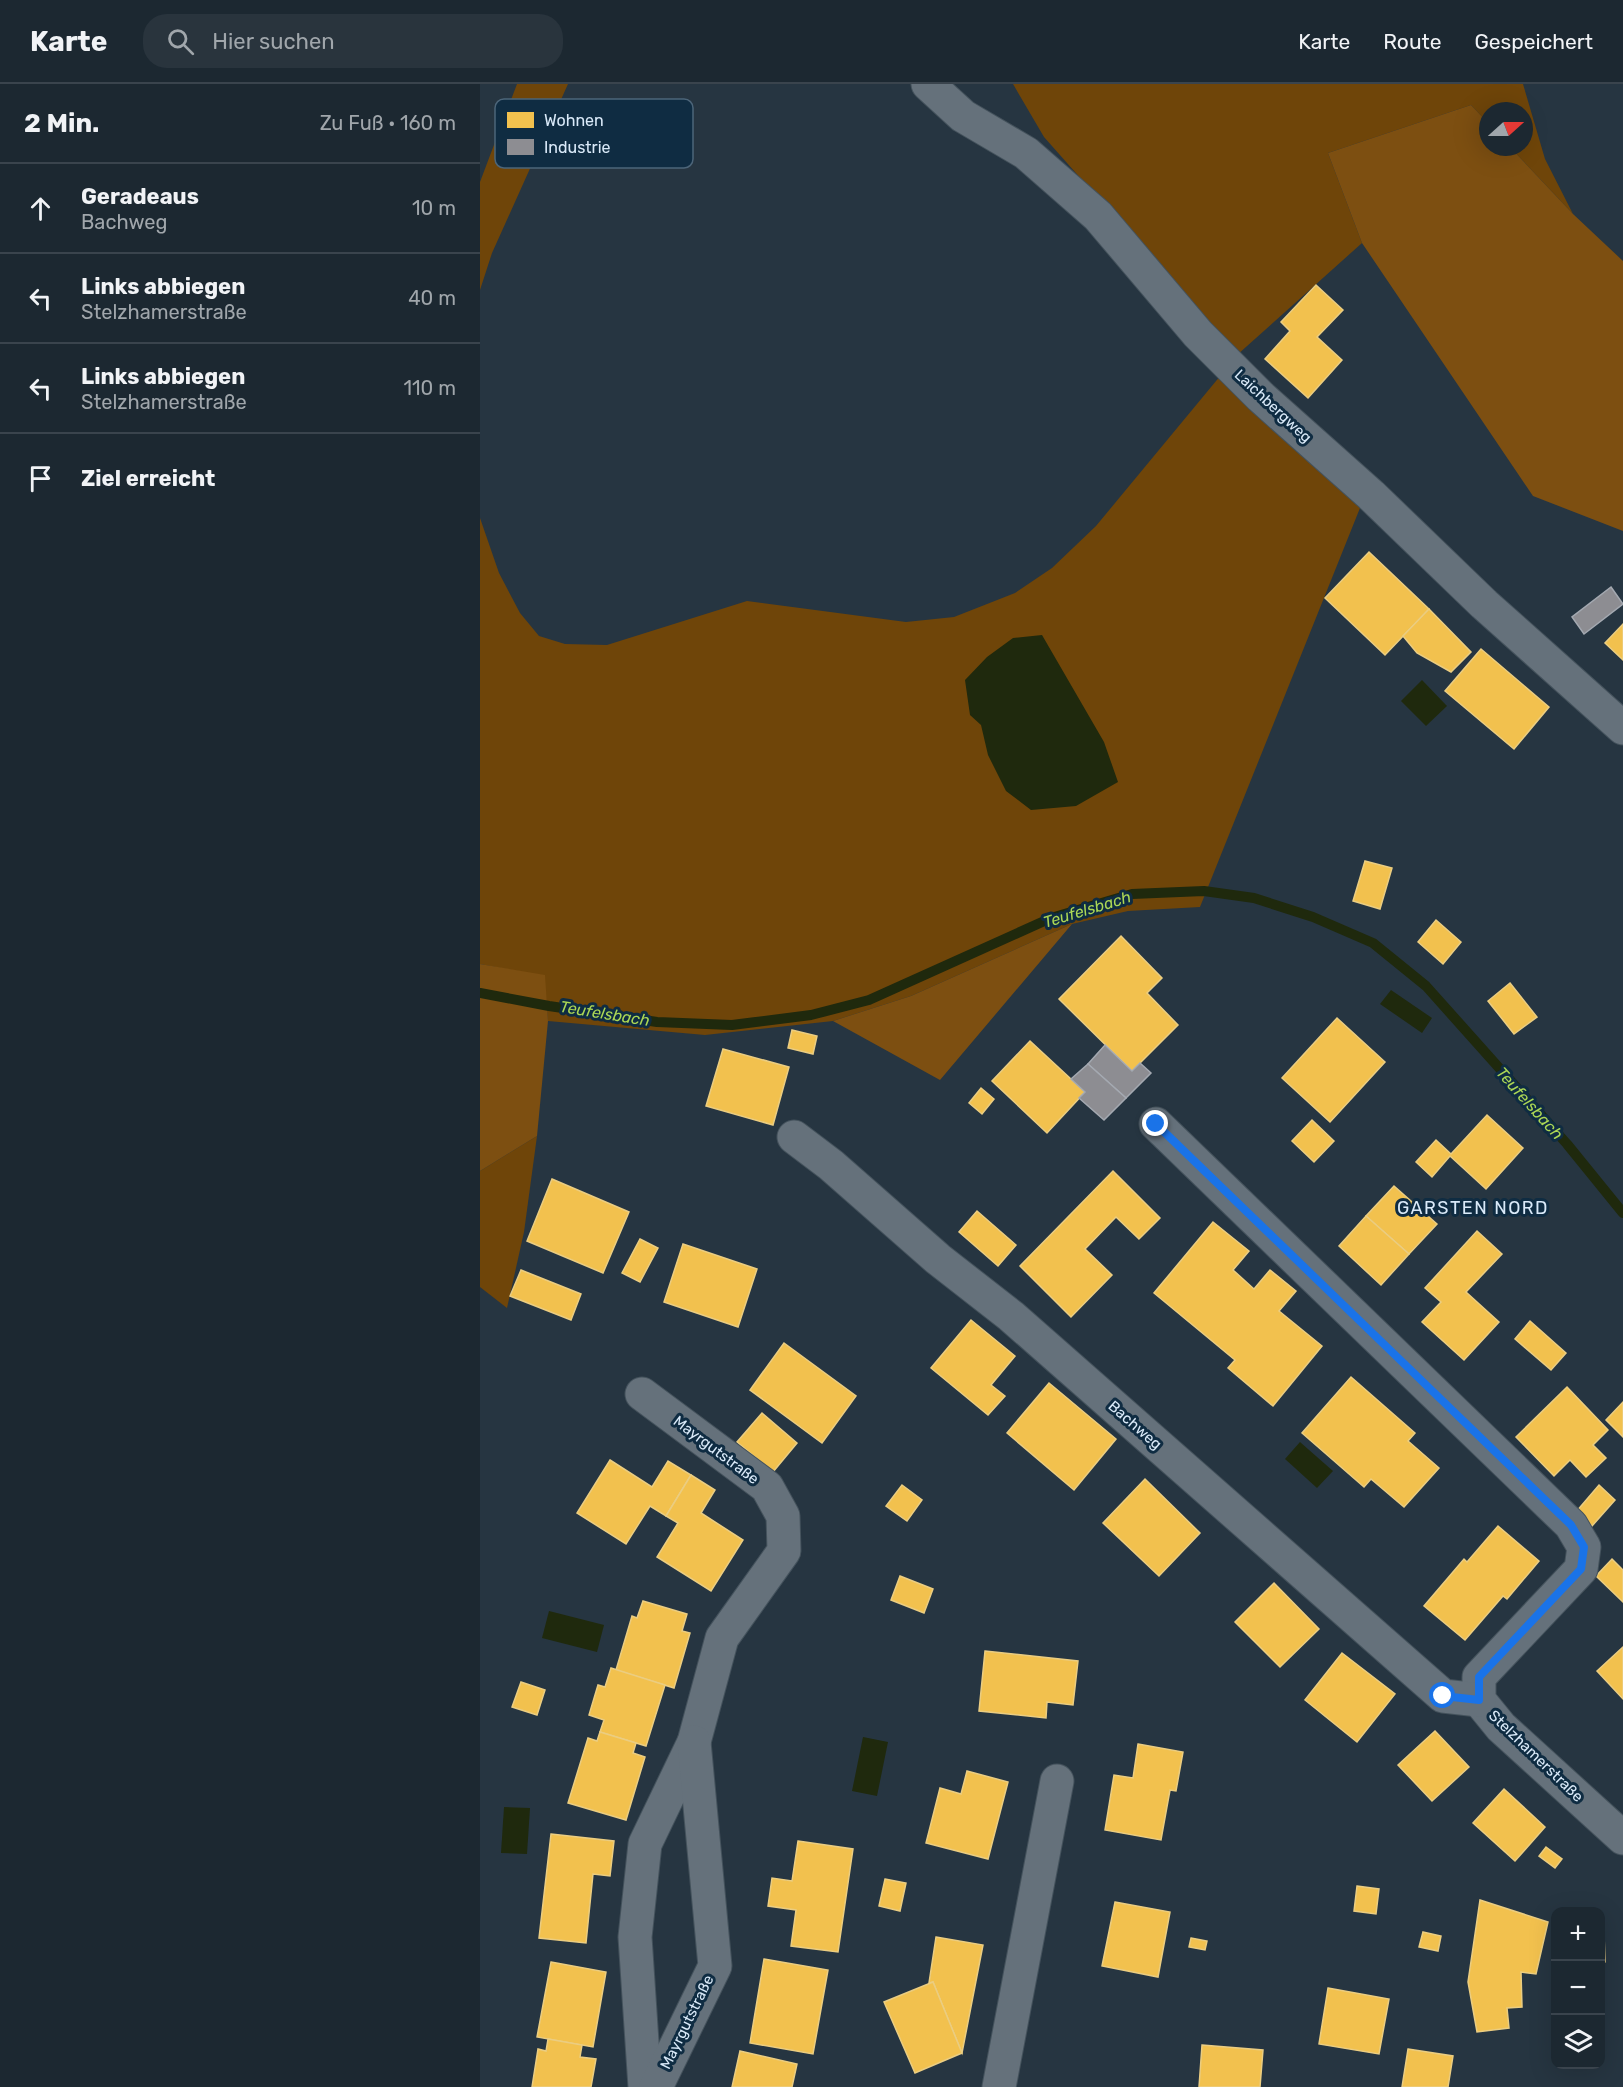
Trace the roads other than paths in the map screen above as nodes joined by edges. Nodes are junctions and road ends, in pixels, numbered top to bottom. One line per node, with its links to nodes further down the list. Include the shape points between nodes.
1 (928, 84): 2 (street, Laichbergweg, via 963,116 1026,153 1098,216 1198,334 1261,397)
2 (1623, 728)
3 (1156, 1124): 6 (street, Stelzhamerstraße, via 1571,1525 1584,1547 1581,1569 1479,1677)
4 (794, 1137): 6 (street, Bachweg, via 1011,1316 1443,1696)
5 (642, 1394): 7 (street, Mayrgutstraße, via 767,1487 783,1516 784,1551 722,1638)
6 (1479, 1700): 9 (street, Stelzhamerstraße, via 1501,1727)
7 (694, 1742): 10 (street, Mayrgutstraße, via 645,1844 635,1937); 11 (street, Mayrgutstraße, via 715,1966)
8 (1057, 1781): 12 (street)
9 (1623, 1838)
10 (645, 2087)
11 (656, 2087)
12 (999, 2087)

